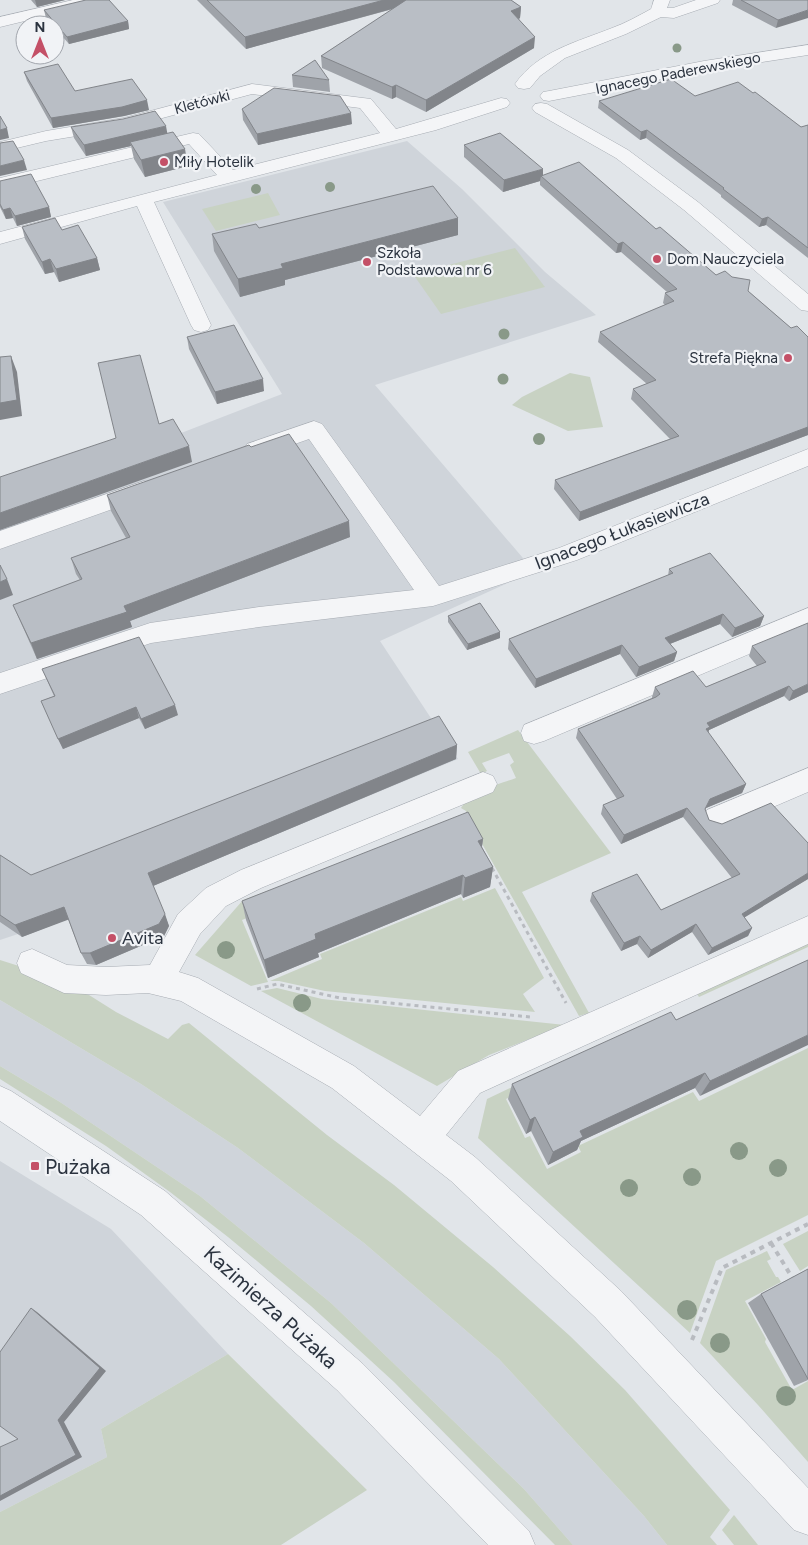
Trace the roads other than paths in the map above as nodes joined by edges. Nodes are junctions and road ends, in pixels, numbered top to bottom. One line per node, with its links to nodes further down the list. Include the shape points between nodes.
1 (93, 0): 4 (street)
2 (712, 0): 3 (street, via 674,13)
3 (660, 6): 6 (street, via 634,25 554,58 534,72)
4 (0, 22)
5 (808, 50): 6 (street, Ignacego Paderewskiego)
6 (521, 98): 7 (street); 13 (street, via 622,154 691,206)
7 (392, 136): 8 (street, Kletówki, via 365,103 252,89 125,123); 9 (street)
8 (0, 147)
9 (229, 177): 10 (street, via 193,138); 11 (street)
10 (0, 184)
11 (143, 199): 12 (street); 14 (street)
12 (0, 238)
13 (808, 305)
14 (200, 325)
15 (808, 457): 19 (street, Ignacego Łukasiewicza, via 568,554)
16 (231, 458): 19 (street, via 314,429)
17 (166, 481): 18 (street)
18 (0, 540)
19 (433, 598): 21 (street, Ignacego Łukasiewicza, via 259,617 150,633)
20 (808, 618): 22 (street)
21 (0, 684)
22 (534, 732)
23 (808, 780): 25 (street)
24 (483, 784): 28 (street, via 251,879 216,897 189,924)
25 (717, 819)
26 (808, 930): 30 (street, via 469,1082)
27 (32, 964): 28 (street, via 64,979)
28 (157, 981): 30 (street, via 187,988 343,1077)
29 (0, 1102): 32 (street, Kazimierza Pużaka, via 153,1203 350,1377)
30 (423, 1138): 31 (street, via 463,1169 608,1304)
31 (808, 1516)
32 (515, 1545)

